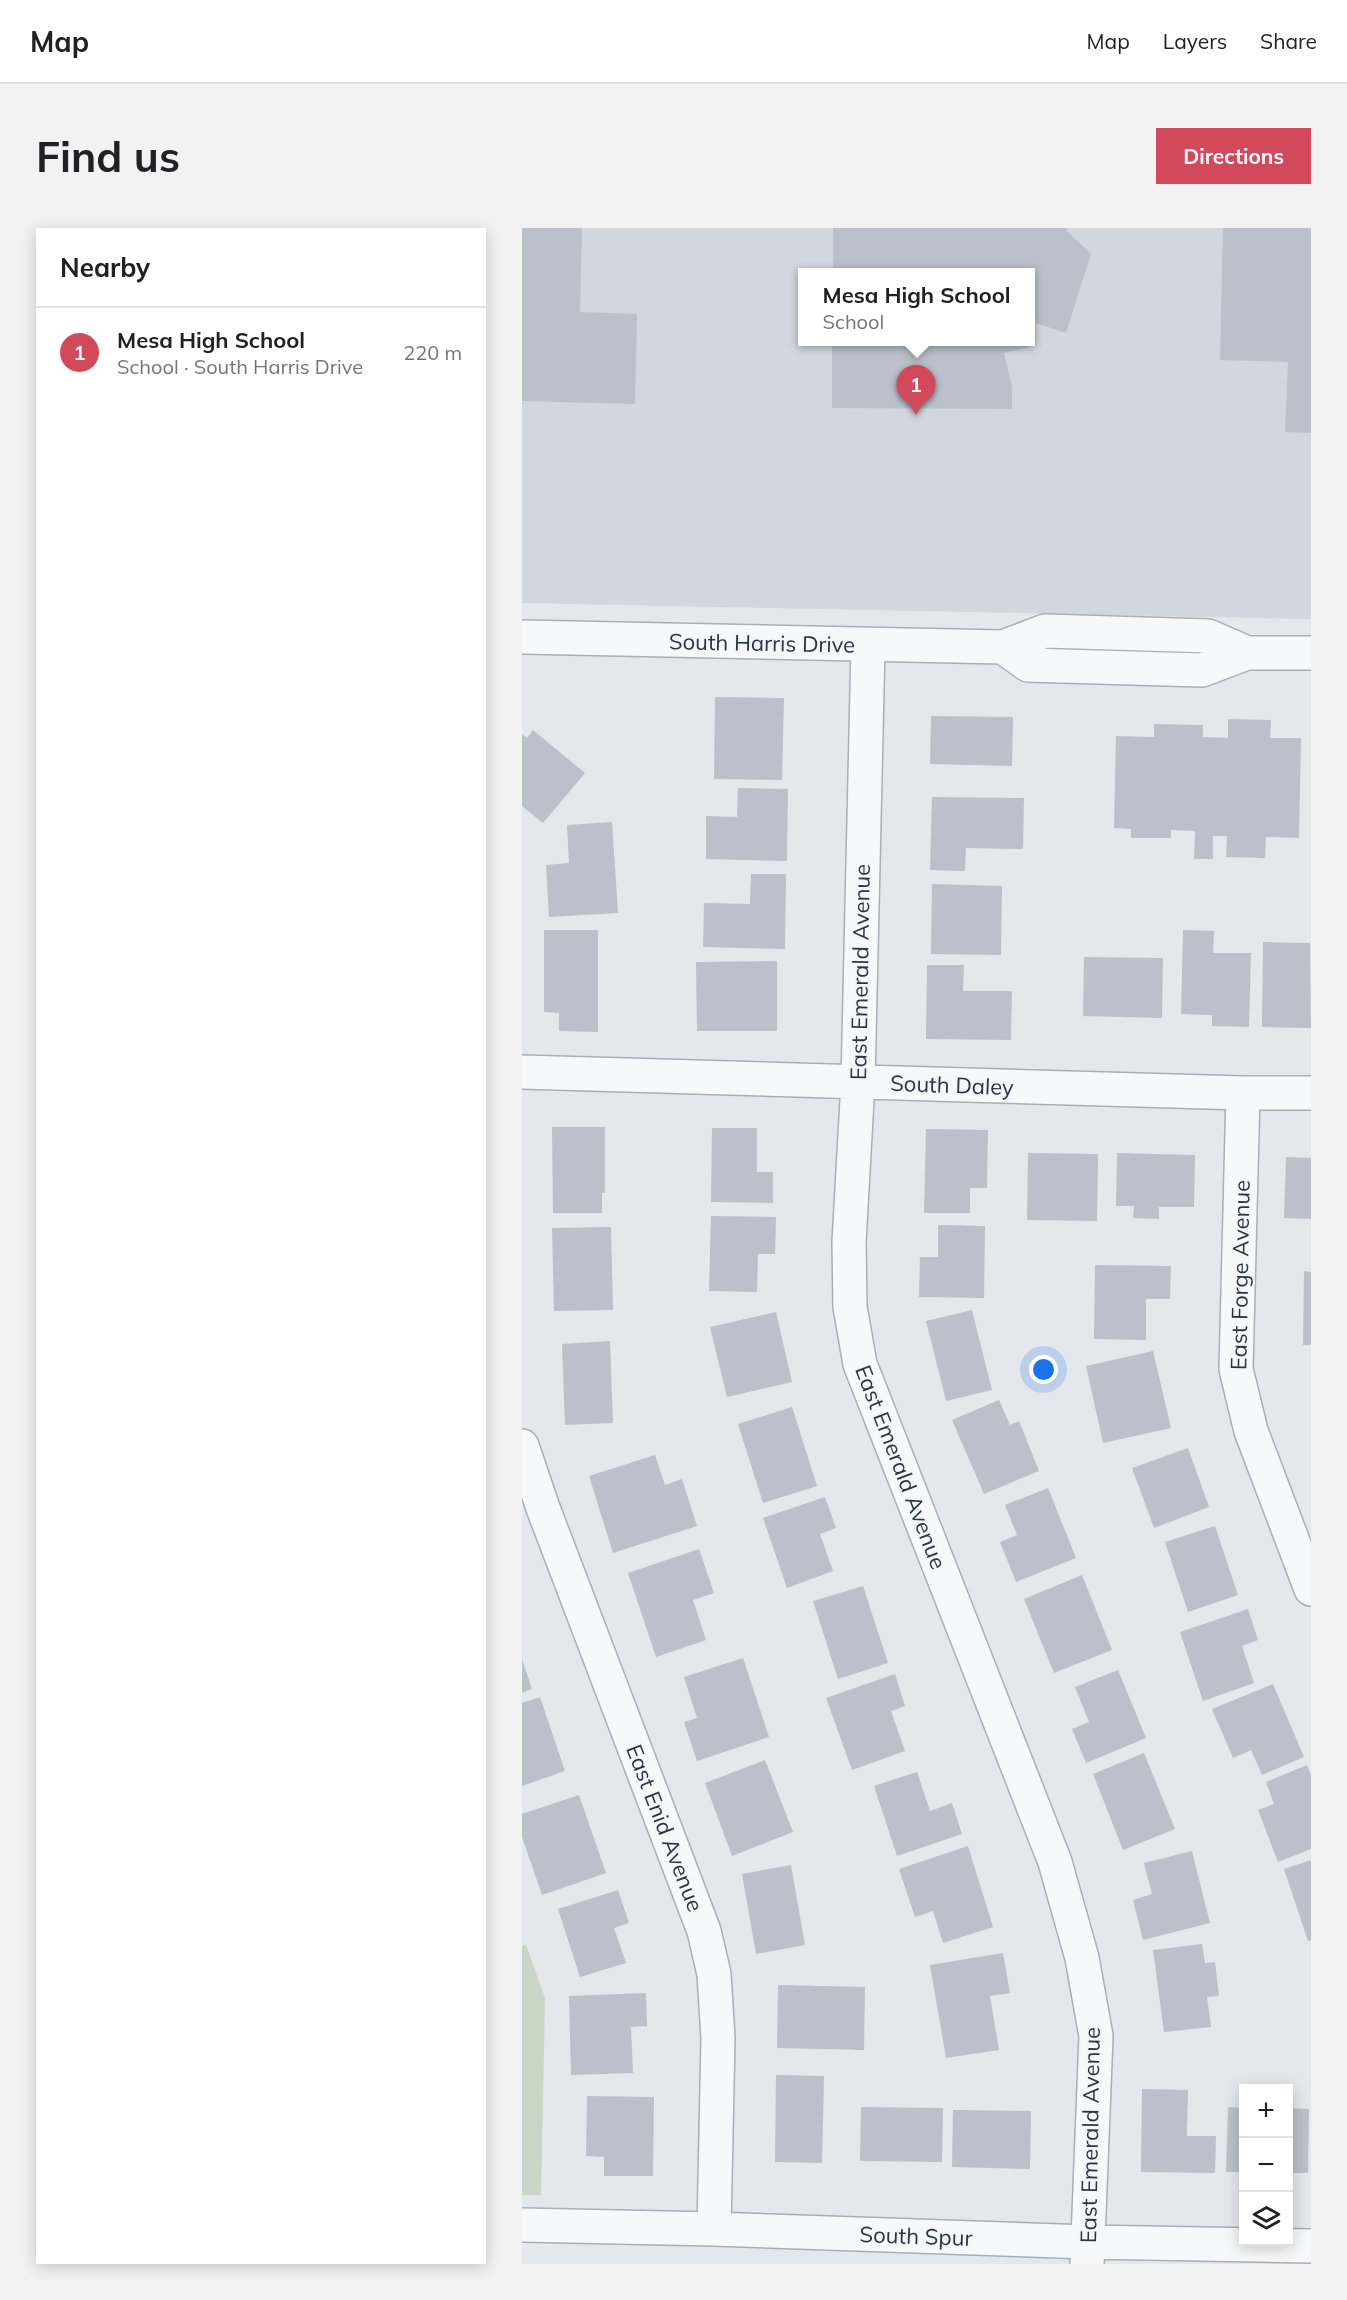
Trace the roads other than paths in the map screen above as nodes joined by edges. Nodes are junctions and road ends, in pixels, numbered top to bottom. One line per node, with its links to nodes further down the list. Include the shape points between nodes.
1 (522, 637): 2 (street, South Harris Drive)
2 (868, 646): 3 (street, South Harris Drive, via 1003,647 1028,665 1202,670 1247,653); 5 (street, East Emerald Avenue)
3 (1311, 653)
4 (522, 1072): 5 (street, South Daley)
5 (858, 1082): 6 (street, South Daley); 13 (street, East Emerald Avenue, via 849,1242 850,1307 860,1364 1055,1862 1082,1958 1096,2036)
6 (1243, 1093): 7 (street, South Daley); 9 (street, East Forge Avenue, via 1236,1369 1251,1431)
7 (1311, 1093)
8 (522, 1446): 11 (street, East Enid Avenue, via 704,1931 712,1963 718,2038)
9 (1311, 1589)
10 (522, 2225): 11 (street, South Spur)
11 (714, 2229): 13 (street, South Spur)
12 (1311, 2246): 13 (street, South Spur)
13 (1088, 2253)

